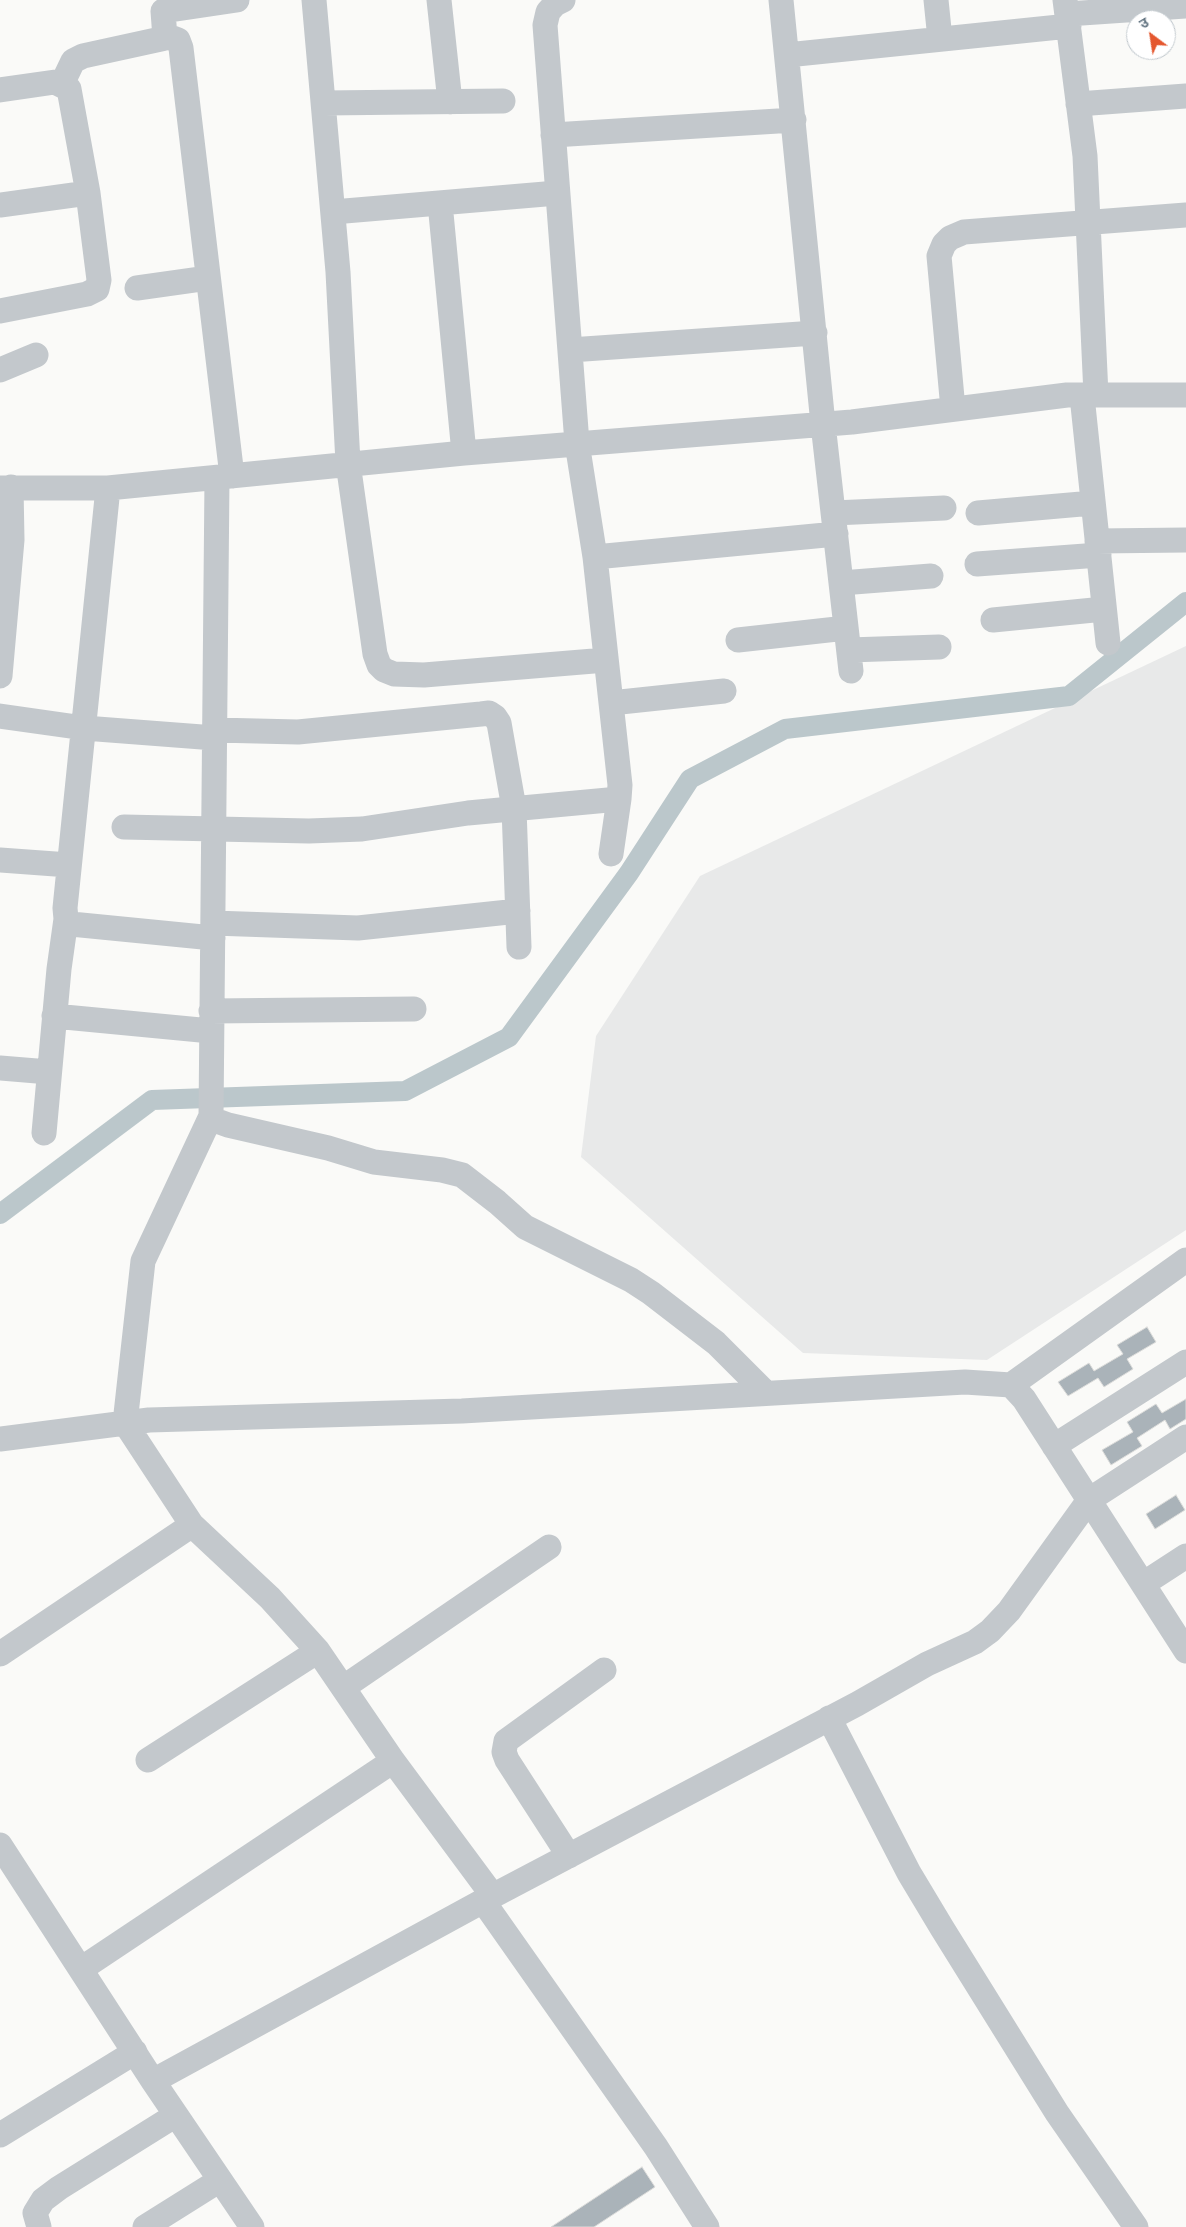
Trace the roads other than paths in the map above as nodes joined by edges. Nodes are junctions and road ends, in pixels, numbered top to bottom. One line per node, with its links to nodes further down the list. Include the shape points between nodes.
1 (237, 0): 9 (street, via 163,11)
2 (314, 0): 17 (street)
3 (439, 0): 16 (street)
4 (563, 0): 20 (street, via 548,12 545,25)
5 (781, 0): 11 (street)
6 (936, 0): 10 (street)
7 (1186, 6): 8 (street)
8 (1067, 13): 10 (street); 18 (street)
9 (165, 38): 12 (street, via 84,56 73,62); 28 (street, via 178,40 181,48)
10 (940, 39): 11 (street)
11 (787, 55): 19 (street)
12 (62, 84): 13 (street, via 54,82); 21 (street, via 69,89)
13 (0, 90)
14 (1186, 96): 18 (street)
15 (503, 101): 16 (street)
16 (450, 102): 17 (street)
17 (324, 103): 25 (street)
18 (1078, 104): 27 (street)
19 (794, 120): 20 (street); 31 (street)
20 (553, 135): 22 (street)
21 (88, 193): 24 (street); 30 (street, via 99,280 96,289 87,294)
22 (558, 193): 23 (street); 32 (street)
23 (440, 203): 25 (street); 40 (street)
24 (0, 205)
25 (333, 212): 41 (street)
26 (1186, 215): 27 (street)
27 (1087, 222): 35 (street); 37 (street, via 964,232 944,244 939,256)
28 (208, 278): 29 (street); 42 (street)
29 (137, 288)
30 (0, 311)
31 (815, 333): 32 (street); 38 (street)
32 (570, 350): 39 (street)
33 (36, 355): 34 (street)
34 (0, 370)
35 (1089, 395): 36 (street); 37 (street); 45 (street)
36 (1186, 395)
37 (953, 409): 38 (street)
38 (823, 424): 39 (street); 48 (street)
39 (577, 443): 40 (street); 51 (street)
40 (464, 453): 41 (street)
41 (348, 463): 42 (street); 61 (street, via 375,654 384,670 394,674 424,675)
42 (225, 477): 44 (street); 67 (street)
43 (6, 488): 44 (street); 62 (street, via 12,540)
44 (108, 488): 66 (street)
45 (1093, 502): 47 (street); 50 (street)
46 (944, 508): 48 (street)
47 (978, 514)
48 (835, 524): 51 (street); 54 (street)
49 (1186, 540): 50 (street)
50 (1098, 548): 52 (street); 55 (street)
51 (595, 558): 61 (street)
52 (977, 564)
53 (931, 576): 54 (street)
54 (841, 583): 60 (street)
55 (1104, 609): 56 (street); 58 (street)
56 (993, 620)
57 (738, 640): 60 (street)
58 (1108, 643)
59 (939, 647): 60 (street)
60 (849, 650)
61 (606, 660): 64 (street)
62 (0, 676)
63 (724, 691): 64 (street)
64 (611, 703): 68 (street)
65 (0, 716): 66 (street)
66 (84, 728): 67 (street); 74 (street)
67 (215, 734): 69 (street, via 298,732 489,713 499,723); 71 (street)
68 (620, 799): 69 (street); 72 (street)
69 (514, 808): 71 (street, via 362,829); 75 (street)
70 (124, 827): 71 (street)
71 (214, 829): 77 (street)
72 (611, 854)
73 (0, 860): 74 (street)
74 (69, 865): 76 (street)
75 (518, 911): 77 (street, via 358,928); 78 (street)
76 (66, 919): 77 (street, via 72,924); 80 (street)
77 (213, 930): 81 (street)
78 (518, 948)
79 (414, 1009): 81 (street)
80 (54, 1016): 81 (street); 83 (street)
81 (211, 1021): 84 (street)
82 (0, 1068): 83 (street)
83 (49, 1072): 85 (street)
84 (211, 1110): 89 (street, via 217,1121 228,1125 328,1148 367,1161 462,1175 525,1227 651,1293 716,1343); 90 (street, via 143,1261)
85 (44, 1133)
86 (1186, 1260): 88 (street)
87 (1186, 1362): 93 (street)
88 (1011, 1385): 89 (street, via 965,1382); 93 (street, via 1024,1399)
89 (765, 1392): 90 (street, via 462,1410)
90 (125, 1423): 92 (street); 95 (street)
91 (1186, 1437): 94 (street)
92 (0, 1439)
93 (1054, 1446): 94 (street)
94 (1089, 1500): 98 (street); 104 (street, via 1009,1611 990,1631 975,1642 927,1664)
95 (192, 1525): 100 (street, via 275,1603); 101 (street)
96 (549, 1547): 103 (street)
97 (1186, 1556): 98 (street)
98 (1143, 1584): 99 (street)
99 (1185, 1649)
100 (318, 1651): 103 (street); 105 (street)
101 (0, 1654)
102 (604, 1670): 108 (street, via 506,1742 504,1752)
103 (344, 1687): 106 (street)
104 (829, 1718): 108 (street); 120 (street, via 910,1873 947,1936 1057,2113)
105 (148, 1760)
106 (393, 1761): 109 (street); 110 (street)
107 (0, 1845): 110 (street)
108 (569, 1856): 109 (street)
109 (488, 1899): 112 (street); 119 (street)
110 (81, 1969): 111 (street)
111 (134, 2052): 112 (street); 114 (street)
112 (154, 2081): 113 (street)
113 (176, 2114): 115 (street); 116 (street, via 43,2200 35,2212)
114 (0, 2135)
115 (220, 2180): 117 (street); 118 (street)
116 (39, 2227)
117 (145, 2227)
118 (252, 2227)
119 (707, 2227)
120 (1136, 2227)

